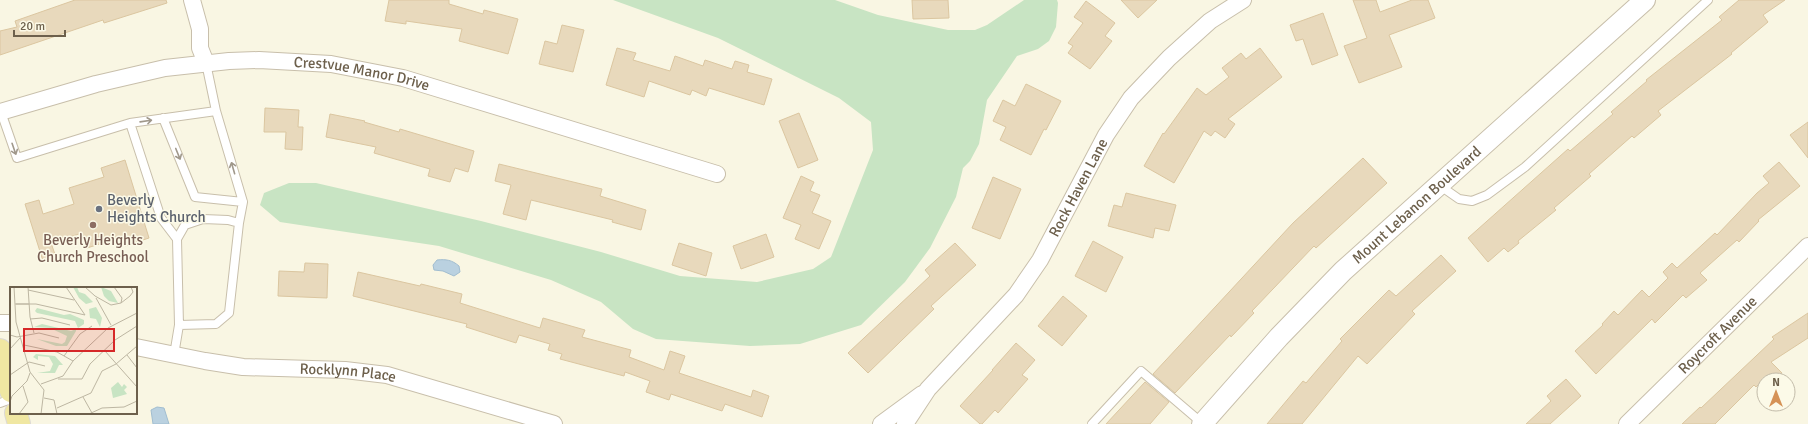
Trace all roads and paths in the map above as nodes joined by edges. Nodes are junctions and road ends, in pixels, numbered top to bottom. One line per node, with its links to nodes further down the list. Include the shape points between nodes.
1 (192, 0): 5 (street, via 200,30 200,48)
2 (1244, 0): 23 (street, Rock Haven Lane, via 1210,21 1169,58 1132,98 1106,135 1036,266 1016,295)
3 (1645, 0): 11 (street, Mount Lebanon Boulevard)
4 (1708, 0): 11 (lane, via 1525,167 1487,195 1472,201 1459,198)
5 (206, 63): 6 (lane); 7 (street, Crestvue Manor Drive, via 132,75); 10 (street, Crestvue Manor Drive, via 259,60 331,64 397,77)
6 (216, 111): 8 (lane); 12 (lane, one-way to 6)
7 (1, 112): 9 (lane, one-way to 9, via 17,158)
8 (163, 118): 9 (lane, one-way to 8); 12 (lane, one-way to 12, via 195,197)
9 (130, 123): 14 (lane, via 161,218)
10 (717, 174)
11 (1438, 184): 32 (street, Mount Lebanon Boulevard, via 1343,270)
12 (243, 202): 13 (lane)
13 (240, 223): 14 (lane, via 203,219 185,225); 18 (lane, via 229,313 216,324)
14 (177, 239): 18 (lane)
15 (1808, 246): 33 (street, Roycroft Avenue)
16 (0, 322): 17 (street)
17 (10, 323)
18 (179, 325): 21 (lane)
19 (137, 348): 21 (street, Rocklynn Place)
20 (0, 350): 22 (main road)
21 (174, 355): 28 (street, Rocklynn Place, via 243,367 345,370 386,375)
22 (10, 387)
23 (928, 389): 29 (street, Rock Haven Lane); 30 (street, Rock Haven Lane)
24 (10, 399): 25 (lane)
25 (0, 403)
26 (16, 414): 27 (main road)
27 (19, 424)
28 (554, 424)
29 (881, 424)
30 (905, 424)
31 (1092, 424): 32 (lane, via 1141,371)
32 (1202, 424)
33 (1627, 424)

